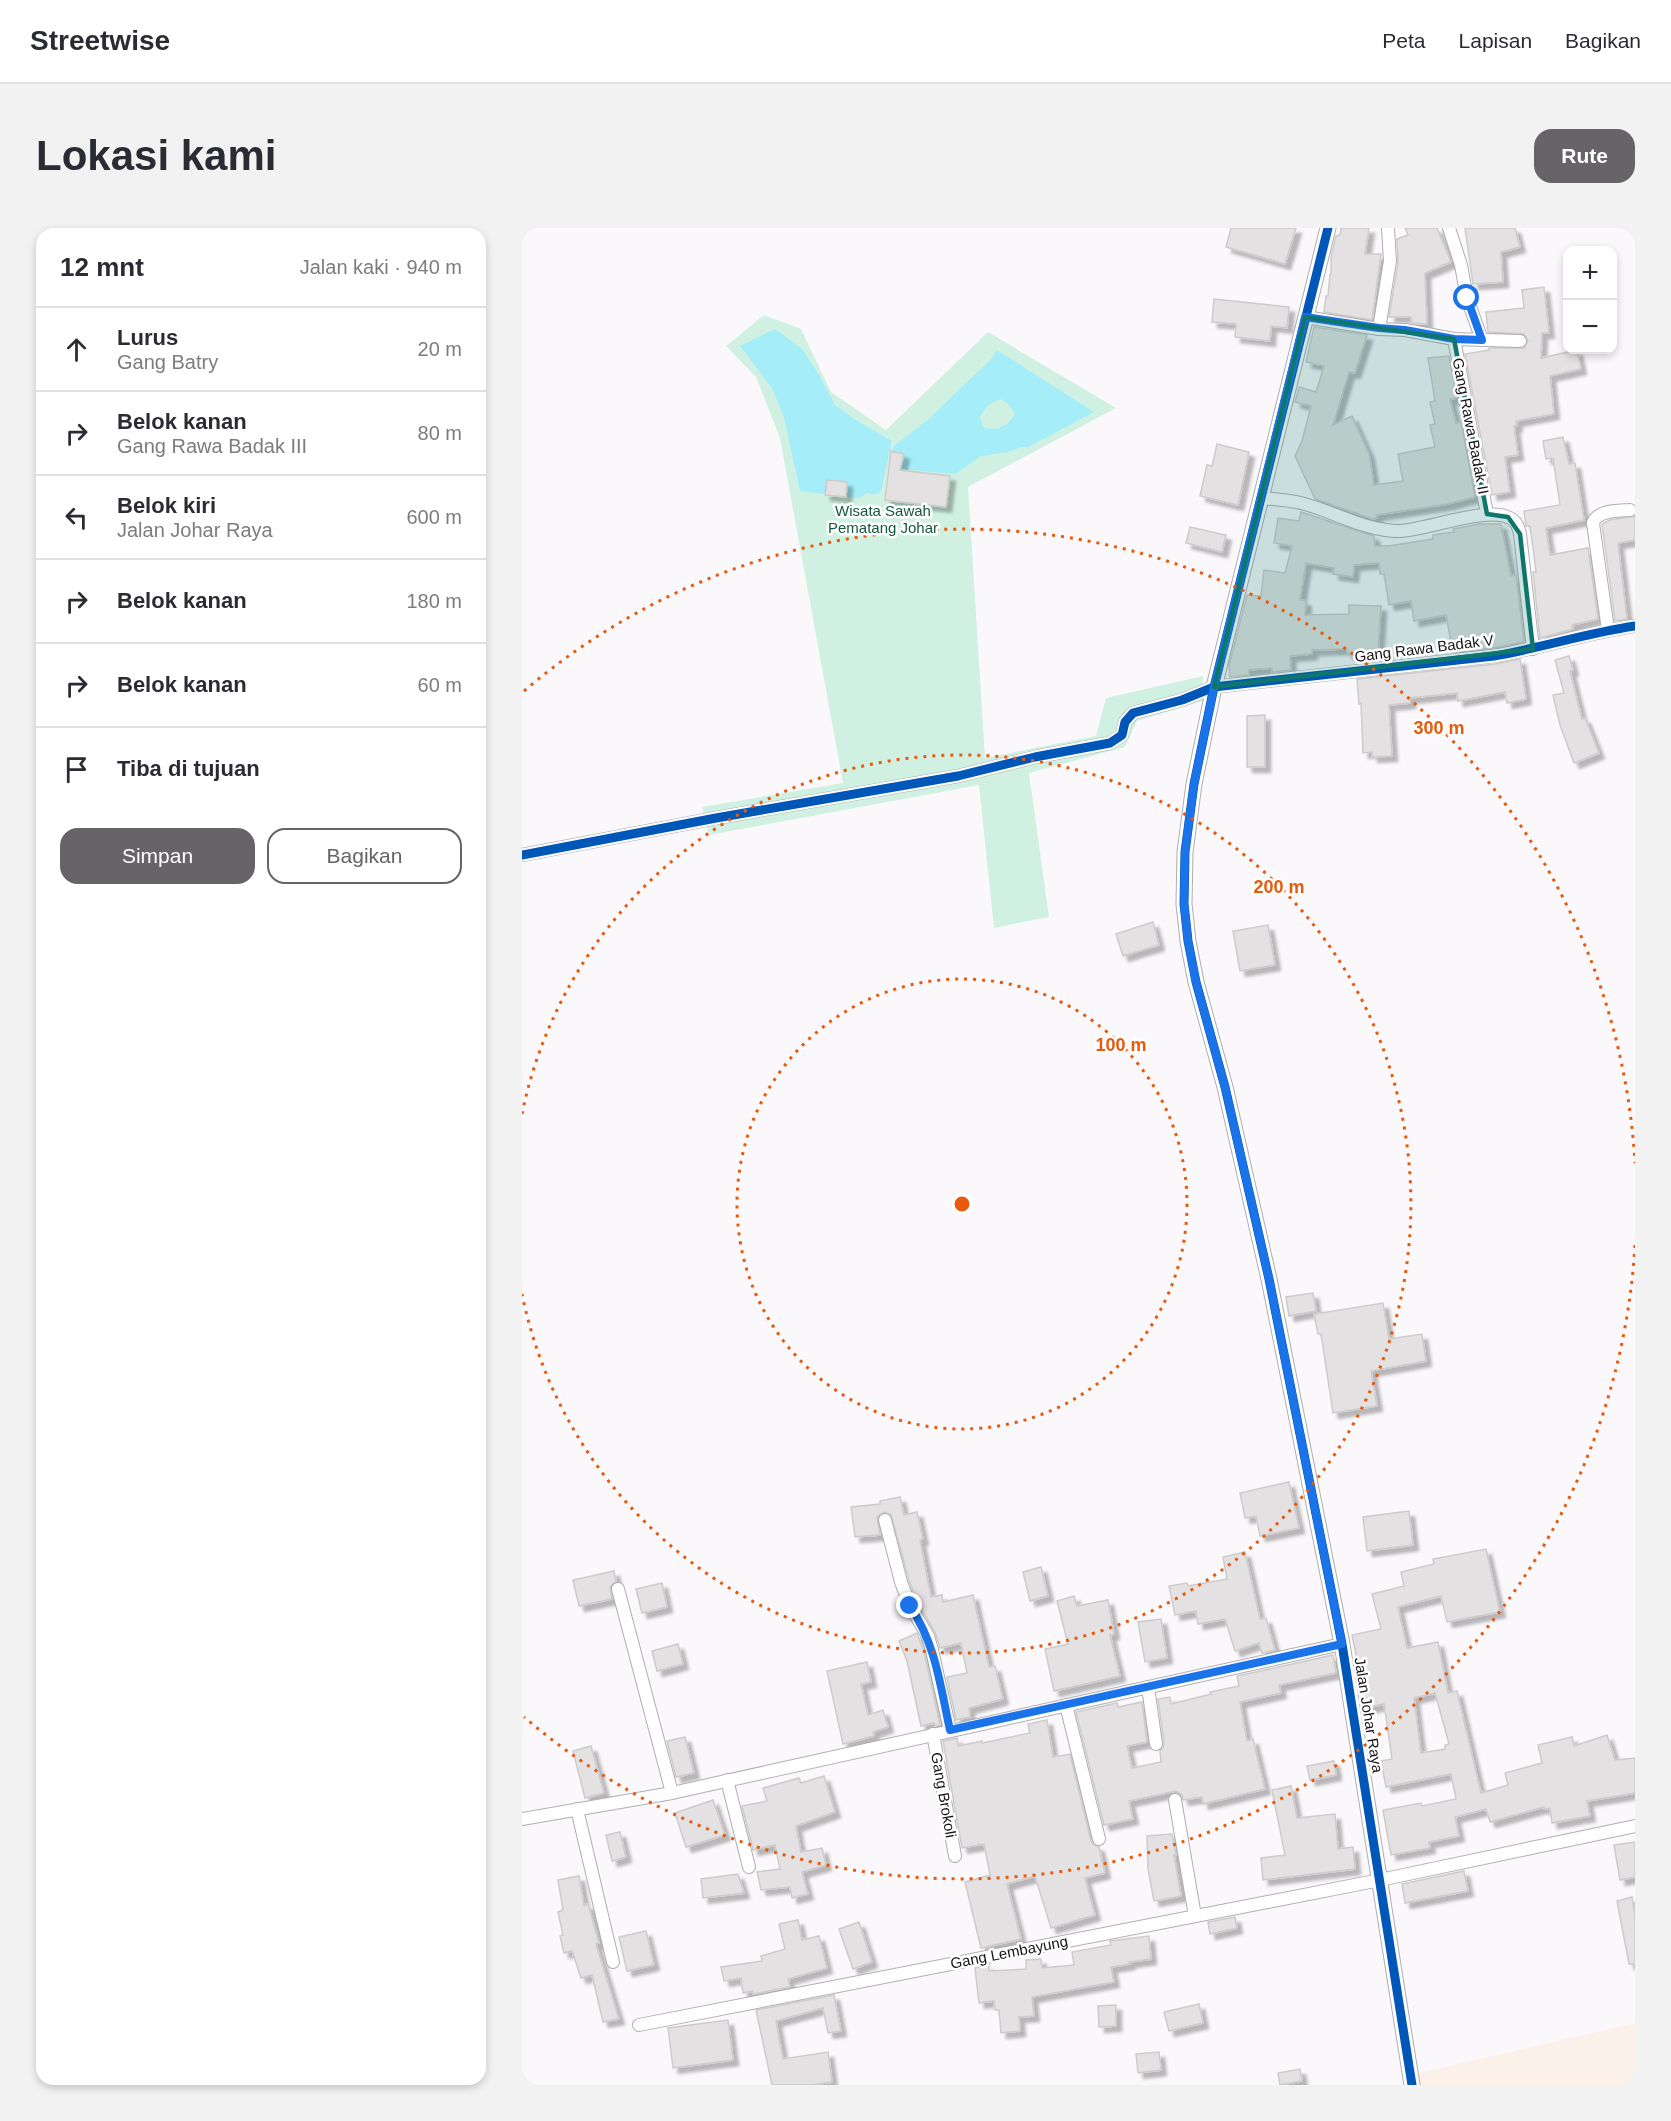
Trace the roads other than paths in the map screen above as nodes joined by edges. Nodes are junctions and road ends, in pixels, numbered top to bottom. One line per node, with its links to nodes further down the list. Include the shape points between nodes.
1 (1328, 228): 4 (street, Jalan Johar Raya)
2 (1388, 228): 5 (street, via 1390,261)
3 (1449, 228): 7 (street)
4 (1305, 317): 5 (street); 9 (street, Jalan Johar Raya)
5 (1379, 328): 6 (street)
6 (1454, 339): 7 (street); 11 (street, Gang Rawa Badak II)
7 (1482, 340): 8 (street)
8 (1520, 341)
9 (1260, 498): 11 (street, via 1300,503 1398,531); 15 (street, Jalan Johar Raya)
10 (1630, 510): 13 (street, via 1601,514 1593,523)
11 (1487, 514): 14 (street, via 1505,515 1518,527)
12 (1635, 626): 13 (street, Gang Rawa Badak V)
13 (1608, 630): 14 (street, Gang Rawa Badak V)
14 (1533, 649): 15 (street, Gang Rawa Badak V)
15 (1214, 687): 16 (street, Gang Rawa Badak V, via 1132,713 1122,735 1110,743 958,776); 19 (street, Jalan Johar Raya, via 1185,852 1188,941 1269,1279)
16 (522, 855)
17 (885, 1520): 22 (street, via 901,1582 928,1636)
18 (618, 1589): 26 (street)
19 (1342, 1644): 20 (street); 34 (street, Jalan Johar Raya)
20 (1148, 1687): 21 (street); 24 (street)
21 (1066, 1705): 22 (street); 31 (street)
22 (950, 1730): 23 (street)
23 (933, 1734): 25 (street); 32 (street, Gang Brokoli)
24 (1156, 1744)
25 (727, 1779): 26 (street); 33 (street)
26 (672, 1793): 28 (street)
27 (1175, 1800): 35 (street)
28 (577, 1809): 29 (street); 36 (street)
29 (522, 1819)
30 (1635, 1826): 34 (street, Gang Lembayung)
31 (1099, 1839)
32 (955, 1856)
33 (748, 1867)
34 (1380, 1880): 35 (street, Gang Lembayung); 38 (street, Jalan Johar Raya)
35 (1195, 1916): 37 (street, Gang Lembayung)
36 (613, 1962)
37 (639, 2025)
38 (1412, 2085)

